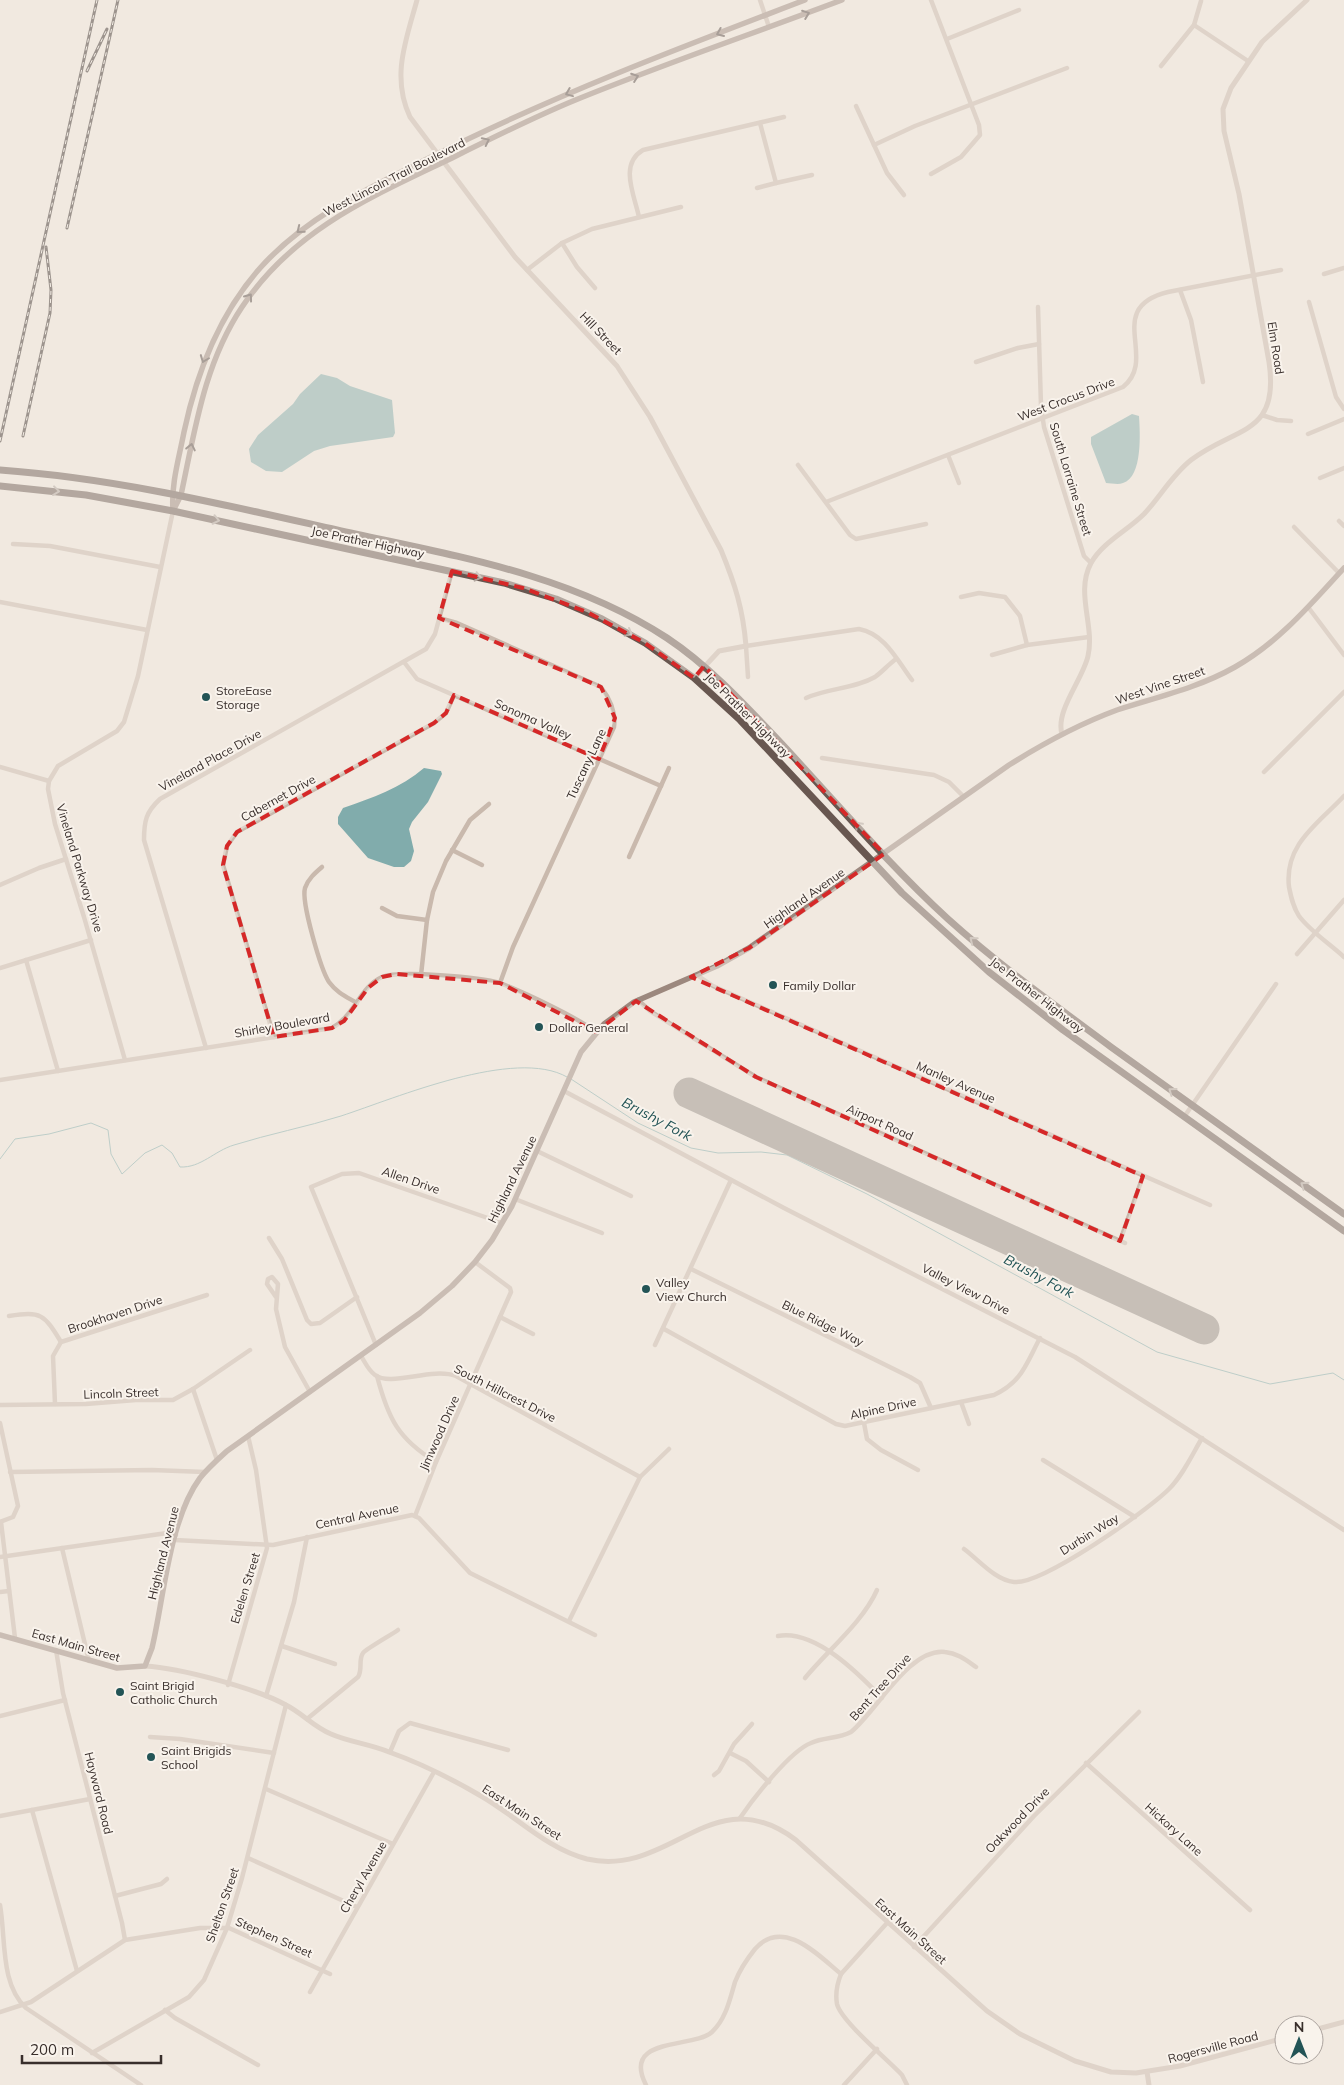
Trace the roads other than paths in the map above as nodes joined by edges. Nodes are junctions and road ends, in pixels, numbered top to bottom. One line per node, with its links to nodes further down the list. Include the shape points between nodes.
1 (417, 0): 21 (street, Hill Street, via 402,57 401,90 410,117)
2 (760, 0): 9 (street)
3 (805, 0): 9 (main road, West Lincoln Trail Boulevard)
4 (842, 0): 11 (main road, West Lincoln Trail Boulevard, one-way to 4)
5 (931, 0): 12 (street)
6 (1307, 0): 13 (street, Elm Road, via 1267,35)
7 (1200, 1): 10 (street)
8 (1019, 10): 12 (street)
9 (765, 15): 11 (street); 21 (main road, West Lincoln Trail Boulevard, one-way to 21, via 561,96)
10 (1194, 25): 13 (street); 14 (street)
11 (769, 27): 22 (main road, West Lincoln Trail Boulevard, one-way to 11, via 571,102)
12 (947, 39): 16 (street)
13 (1248, 61): 35 (street, Elm Road, via 1227,94 1222,116)
14 (1160, 66)
15 (1067, 68): 16 (street)
16 (971, 104): 20 (street); 23 (street, via 980,136 961,157)
17 (856, 106): 20 (street)
18 (784, 117): 19 (street)
19 (760, 123): 25 (street); 29 (street, via 643,150 634,156 628,169)
20 (874, 145): 27 (street, via 887,173)
21 (436, 154): 22 (street, Hill Street); 56 (main road, West Lincoln Trail Boulevard, one-way to 56, via 320,215 273,254 244,288 220,325 203,362 189,409)
22 (442, 163): 32 (street, Hill Street); 57 (main road, West Lincoln Trail Boulevard, one-way to 22, via 208,376 229,329 259,284 287,253 320,227 358,204)
23 (931, 174)
24 (812, 175): 25 (street)
25 (776, 184): 26 (street)
26 (757, 188)
27 (904, 195)
28 (681, 207): 29 (street)
29 (639, 217): 30 (street, via 592,229)
30 (562, 243): 32 (street); 36 (street)
31 (1344, 268): 34 (street)
32 (527, 270): 77 (street, Hill Street, via 617,366 638,396 721,550 739,594)
33 (1281, 270): 35 (street, West Crocus Drive)
34 (1324, 274)
35 (1253, 276): 37 (street, West Crocus Drive); 44 (street, Elm Road, via 1271,376 1270,397)
36 (595, 288)
37 (1180, 290): 42 (street, via 1191,320); 45 (street, West Crocus Drive, via 1151,298 1139,309 1133,325 1137,363 1128,383 1118,390)
38 (1309, 302): 43 (street, via 1336,397)
39 (1038, 307): 40 (street, South Lorraine Street)
40 (1039, 344): 41 (street); 45 (street, South Lorraine Street)
41 (976, 362)
42 (1204, 382)
43 (1344, 409)
44 (1262, 415): 47 (street); 65 (street, Elm Road, via 1242,433 1208,448 1189,461 1145,513 1105,546)
45 (1043, 418): 49 (street, West Crocus Drive); 65 (street, South Lorraine Street, via 1084,556)
46 (1344, 418): 48 (street)
47 (1291, 421)
48 (1308, 434)
49 (948, 455): 54 (street); 58 (street, West Crocus Drive)
50 (798, 465): 58 (street)
51 (1344, 468): 53 (street)
52 (0, 470): 56 (highway, Joe Prather Highway)
53 (1320, 478)
54 (959, 483)
55 (4, 486): 59 (highway, Joe Prather Highway, one-way to 59, via 86,495)
56 (172, 494): 57 (highway, Joe Prather Highway); 59 (main road, West Lincoln Trail Boulevard)
57 (182, 495): 59 (main road, West Lincoln Trail Boulevard); 82 (highway, Joe Prather Highway, via 514,570 550,581 637,620)
58 (826, 502): 61 (street, via 856,539)
59 (173, 511): 66 (street); 68 (highway, Joe Prather Highway, one-way to 68)
60 (1339, 520): 63 (street)
61 (926, 524)
62 (1294, 526): 69 (street)
63 (1344, 526)
64 (13, 544): 66 (street, via 50,546)
65 (1091, 563): 75 (street, Elm Road, via 1084,590)
66 (160, 568): 74 (street)
67 (1344, 568): 69 (main road, West Vine Street)
68 (452, 571): 73 (street, Vineland Place Drive); 84 (highway, Joe Prather Highway, one-way to 84, via 523,588 572,605 631,634)
69 (1339, 573): 72 (main road, West Vine Street)
70 (961, 597): 76 (street, via 989,593 1005,598 1020,616)
71 (0, 602): 74 (street)
72 (1308, 607): 79 (street); 89 (main road, West Vine Street, via 1264,648 1225,673 1184,690 1096,718)
73 (439, 618): 81 (street, Vineland Place Drive, via 426,649); 91 (street, Tuscany Lane, via 601,687 608,696 615,718 614,728)
74 (147, 630): 95 (street, via 124,722 117,731 64,761)
75 (1089, 636): 76 (street); 89 (street, Elm Road, via 1088,657 1066,705)
76 (1028, 645): 78 (street)
77 (746, 646): 80 (street, via 860,628 872,632); 82 (street, via 719,651); 83 (street)
78 (992, 655)
79 (1344, 655)
80 (896, 658): 85 (street); 88 (street, via 876,676)
81 (404, 662): 87 (street, Sonoma Valley, via 417,679); 125 (street, Vineland Place Drive, via 150,808 144,821 144,840)
82 (704, 666): 84 (street); 101 (highway, Joe Prather Highway, one-way to 82)
83 (748, 677)
84 (694, 678): 104 (highway, Joe Prather Highway, via 740,720)
85 (912, 680)
86 (1344, 692): 94 (street)
87 (454, 695): 91 (street, Sonoma Valley); 124 (street, Cabernet Drive, via 446,713 434,723 238,832 227,846 223,865)
88 (806, 698)
89 (1062, 734): 98 (main road, West Vine Street)
90 (822, 758): 98 (street, via 934,775 949,782)
91 (599, 759): 96 (street, Sonoma Valley); 119 (street, Tuscany Lane, via 513,947)
92 (0, 767): 95 (street)
93 (669, 768): 96 (street)
94 (1264, 772)
95 (49, 781): 103 (street, Vineland Parkway Drive, via 49,800)
96 (661, 786): 102 (street)
97 (1344, 796): 111 (street, via 1302,838 1290,864 1289,885 1293,904 1302,919)
98 (964, 797): 101 (main road, Highland Avenue)
99 (489, 804): 100 (street, via 470,820)
100 (452, 850): 105 (street); 110 (street, via 433,892)
101 (884, 854): 104 (main road, Highland Avenue); 130 (highway, Joe Prather Highway, one-way to 101, via 1059,1008 970,937)
102 (629, 857)
103 (66, 859): 107 (street); 112 (street, Vineland Parkway Drive)
104 (872, 862): 117 (main road, Highland Avenue, via 749,948); 131 (highway, Joe Prather Highway, via 988,972)
105 (482, 865)
106 (322, 867): 122 (street, via 311,877 305,889 304,904 324,973 339,994)
107 (0, 885)
108 (1344, 900): 111 (street)
109 (382, 908): 110 (street, via 397,916)
110 (427, 920): 118 (street)
111 (1316, 932): 113 (street); 114 (street)
112 (91, 940): 115 (street); 126 (street, Vineland Parkway Drive)
113 (1297, 954)
114 (1344, 957)
115 (26, 960): 116 (street); 127 (street)
116 (0, 968)
117 (697, 974): 121 (main road, Highland Avenue); 133 (street, Manley Avenue, via 713,986)
118 (420, 975): 119 (street, Shirley Boulevard); 122 (street, Shirley Boulevard, via 382,977)
119 (500, 983): 123 (street, Shirley Boulevard)
120 (1276, 984): 130 (street)
121 (638, 1000): 123 (main road, Highland Avenue, via 614,1015); 133 (street, Airport Road, via 650,1011 756,1077 1123,1242)
122 (357, 1003): 124 (street, Shirley Boulevard, via 344,1022 332,1028)
123 (596, 1032): 129 (main road, Highland Avenue)
124 (274, 1037): 125 (street, Shirley Boulevard)
125 (206, 1048): 126 (street, Shirley Boulevard)
126 (124, 1060): 127 (street, Shirley Boulevard)
127 (58, 1071): 128 (street, Shirley Boulevard)
128 (0, 1080)
129 (565, 1088): 132 (main road, Highland Avenue); 134 (street, Valley View Drive)
130 (1191, 1105): 131 (street); 138 (highway, Joe Prather Highway, one-way to 130)
131 (1184, 1117): 140 (highway, Joe Prather Highway)
132 (537, 1151): 135 (street); 136 (main road, Highland Avenue)
133 (1143, 1176): 137 (street, Manley Avenue)
134 (731, 1180): 144 (street); 152 (street, Valley View Drive)
135 (631, 1196)
136 (515, 1199): 139 (main road, Highland Avenue); 141 (street)
137 (1210, 1205)
138 (1344, 1214)
139 (502, 1223): 143 (main road, Highland Avenue); 147 (street, Allen Drive, via 359,1173 342,1174 311,1187)
140 (1344, 1231)
141 (602, 1233)
142 (269, 1238): 147 (street, via 277,1248 311,1324 324,1320)
143 (475, 1262): 149 (street, Jimwood Drive, via 510,1288); 154 (main road, Highland Avenue, via 434,1302)
144 (691, 1269): 150 (street); 165 (street, Blue Ridge Way, via 910,1377 920,1383)
145 (207, 1296): 153 (street, Brookhaven Drive)
146 (276, 1297): 161 (street, via 288,1354)
147 (356, 1297): 154 (street)
148 (9, 1316): 153 (street, via 30,1313 42,1316)
149 (500, 1317): 151 (street); 159 (street, Jimwood Drive)
150 (664, 1329): 155 (street); 166 (street, Alpine Drive, via 836,1424)
151 (533, 1334)
152 (1040, 1338): 162 (street, Alpine Drive, via 1011,1387 994,1395); 170 (street, Valley View Drive)
153 (61, 1342): 163 (street, Brookhaven Drive, via 53,1356)
154 (376, 1345): 157 (main road, Highland Avenue)
155 (655, 1345)
156 (250, 1350): 160 (street, Lincoln Street)
157 (361, 1356): 158 (street); 161 (main road, Highland Avenue)
158 (377, 1376): 159 (street, South Hillcrest Drive, via 392,1379 443,1372); 174 (street, via 395,1427 414,1447)
159 (471, 1384): 174 (street, Jimwood Drive); 178 (street, South Hillcrest Drive)
160 (193, 1390): 163 (street, Lincoln Street, via 164,1402 136,1400); 172 (street)
161 (310, 1392): 169 (main road, Highland Avenue)
162 (961, 1402): 165 (street, Alpine Drive); 167 (street)
163 (55, 1404): 164 (street, Lincoln Street)
164 (0, 1405)
165 (932, 1408): 166 (street, Alpine Drive)
166 (864, 1423): 175 (street, via 867,1439)
167 (969, 1424)
168 (0, 1427): 176 (street)
169 (248, 1436): 172 (main road, Highland Avenue); 185 (street, Edelen Street)
170 (1202, 1438): 180 (street, Durbin Way, via 1175,1482); 182 (street, Valley View Drive)
171 (669, 1449): 178 (street)
172 (217, 1460): 177 (main road, Highland Avenue)
173 (1043, 1460): 180 (street)
174 (436, 1462): 179 (street, Jimwood Drive)
175 (918, 1470)
176 (10, 1472): 177 (street); 181 (street, via 18,1506 16,1514)
177 (205, 1472): 183 (main road, Highland Avenue, via 189,1497)
178 (640, 1477): 192 (street)
179 (415, 1516): 184 (street, Central Avenue); 192 (street, Central Avenue, via 470,1572)
180 (1135, 1517): 187 (street, Durbin Way, via 1038,1578 1024,1583 1003,1580)
181 (1, 1522): 188 (street)
182 (1344, 1530)
183 (176, 1537): 185 (street, Central Avenue); 186 (street, Central Avenue, via 167,1533); 203 (main road, Highland Avenue, via 152,1648)
184 (307, 1537): 185 (street, Central Avenue); 198 (street)
185 (267, 1545): 206 (street, Edelen Street)
186 (62, 1548): 188 (street, Central Avenue); 201 (street)
187 (964, 1549)
188 (2, 1557): 190 (street)
189 (876, 1590): 200 (street, via 851,1627)
190 (9, 1591): 191 (street); 197 (street)
191 (0, 1592)
192 (569, 1622): 195 (street, Central Avenue)
193 (398, 1630): 213 (street, via 366,1650 361,1658 362,1669 358,1677)
194 (0, 1635): 197 (main road, East Main Street)
195 (595, 1635)
196 (778, 1636): 200 (street, via 786,1634)
197 (15, 1638): 199 (main road, East Main Street)
198 (282, 1646): 202 (street); 207 (street)
199 (56, 1650): 201 (main road, East Main Street); 209 (street, Hayward Road)
200 (828, 1650): 205 (street); 208 (street)
201 (90, 1660): 203 (main road, East Main Street, via 122,1668)
202 (335, 1664)
203 (145, 1666): 206 (street, East Main Street)
204 (976, 1667): 208 (street, Bent Tree Drive, via 955,1654 930,1653 913,1664)
205 (805, 1678)
206 (228, 1684): 207 (street, East Main Street)
207 (266, 1696): 210 (street, East Main Street)
208 (882, 1698): 223 (street, Bent Tree Drive, via 851,1732 804,1746)
209 (65, 1700): 212 (street); 225 (street, Hayward Road)
210 (286, 1705): 213 (street, East Main Street); 218 (street, Shelton Street)
211 (1138, 1712): 220 (street, Oakwood Drive)
212 (0, 1716)
213 (307, 1719): 217 (street, East Main Street, via 331,1734)
214 (752, 1724): 219 (street)
215 (150, 1737): 218 (street)
216 (508, 1750): 217 (street, via 410,1724 399,1732)
217 (390, 1752): 221 (street, East Main Street)
218 (274, 1753): 224 (street, Shelton Street)
219 (730, 1753): 222 (street); 223 (street, via 746,1761)
220 (1086, 1763): 235 (street, Hickory Lane); 239 (street, Oakwood Drive)
221 (434, 1772): 228 (street, East Main Street, via 494,1804 555,1846 589,1859 613,1861 636,1858 707,1825); 229 (street, Cheryl Avenue)
222 (714, 1775)
223 (769, 1782): 228 (street, Bent Tree Drive)
224 (266, 1789): 229 (street); 230 (street, Shelton Street)
225 (90, 1799): 226 (street); 232 (street, Hayward Road)
226 (32, 1810): 227 (street); 241 (street)
227 (0, 1816)
228 (740, 1818): 236 (street, East Main Street, via 764,1822 786,1832)
229 (393, 1844): 234 (street, Cheryl Avenue)
230 (248, 1858): 234 (street); 237 (street, Shelton Street)
231 (167, 1880): 232 (street)
232 (115, 1896): 238 (street, Hayward Road)
233 (0, 1905): 245 (street, via 7,1983 14,1998)
234 (357, 1908): 240 (street, Cheryl Avenue)
235 (1250, 1910)
236 (887, 1923): 239 (street, East Main Street); 243 (street)
237 (227, 1928): 238 (street, Stephen Street, via 200,1928); 240 (street, Stephen Street); 246 (street, Shelton Street, via 201,1985 189,1997)
238 (124, 1940): 241 (street, Stephen Street)
239 (914, 1947): 254 (street, East Main Street, via 986,2011 1033,2041 1100,2070)
240 (323, 1970): 242 (street, Stephen Street); 244 (street, Cheryl Avenue)
241 (77, 1971): 245 (street)
242 (330, 1974)
243 (841, 1974): 251 (street, via 837,1983 837,2006); 256 (street, via 792,1938 772,1937 762,1942 741,1968 719,2024 708,2035 698,2041 668,2044 648,2053 641,2072)
244 (310, 1992)
245 (23, 2006): 247 (street); 252 (street)
246 (165, 2010): 252 (street, Shelton Street); 253 (street)
247 (0, 2012)
248 (1344, 2022): 249 (street)
249 (1324, 2027)
250 (1274, 2041): 254 (street, Rogersville Road)
251 (877, 2049): 257 (street); 258 (street, via 902,2075)
252 (92, 2053): 255 (street)
253 (258, 2065)
254 (1148, 2072): 259 (street)
255 (141, 2085)
256 (646, 2085)
257 (844, 2085)
258 (907, 2085)
259 (1149, 2085)

